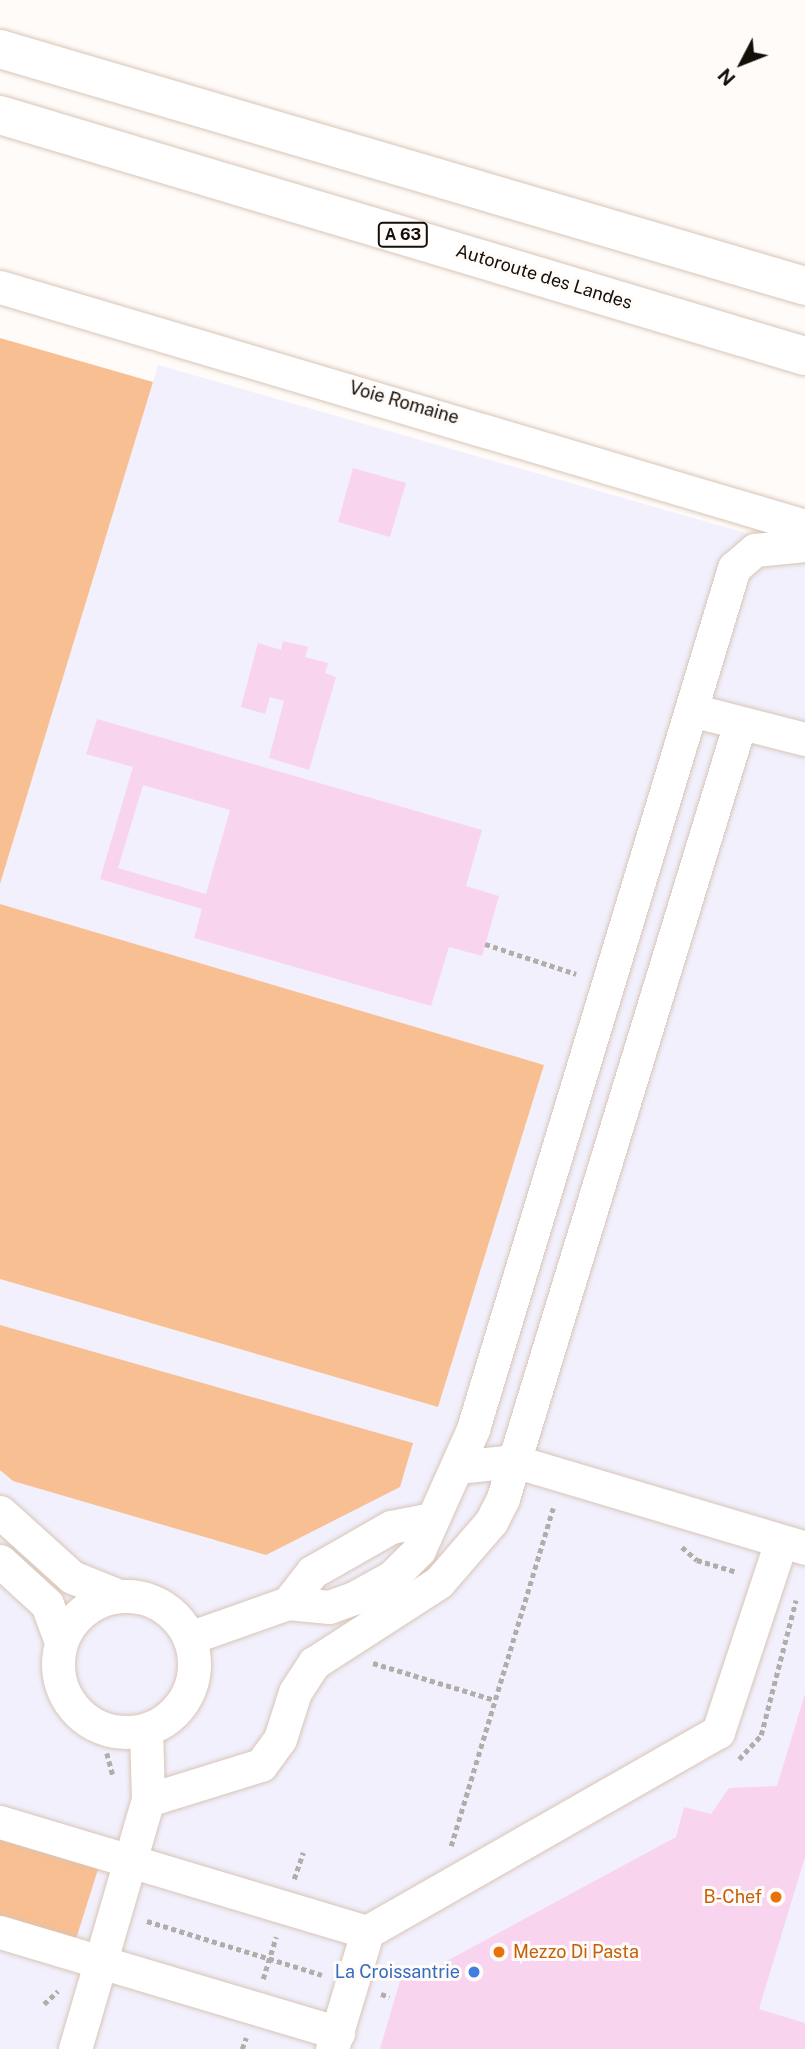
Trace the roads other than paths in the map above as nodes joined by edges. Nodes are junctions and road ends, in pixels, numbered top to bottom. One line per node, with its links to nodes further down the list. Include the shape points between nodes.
1 (0, 49): 3 (highway)
2 (0, 115): 5 (highway, Autoroute des Landes / A 63)
3 (805, 286)
4 (0, 287): 6 (street, Voie Romaine)
5 (805, 356)
6 (805, 526)
7 (805, 545): 8 (street, via 755,550 734,568)
8 (692, 710): 9 (street); 12 (street)
9 (739, 726): 10 (street, via 750,722); 11 (street)
10 (805, 739)
11 (514, 1461): 12 (street); 14 (street); 20 (street, via 503,1499 475,1545 439,1582 331,1650 302,1676 280,1739 261,1765)
12 (457, 1467): 17 (street, via 428,1520 391,1527 312,1572 288,1603)
13 (0, 1513): 16 (street, via 72,1577)
14 (798, 1542): 24 (street, via 769,1581 718,1732)
15 (0, 1561): 18 (street, via 47,1604)
16 (119, 1596): 17 (street, via 161,1605); 18 (street, via 83,1611)
17 (189, 1638): 19 (street, via 192,1683 182,1704)
18 (61, 1642): 19 (street, via 61,1684 85,1719 103,1729)
19 (146, 1730): 20 (street)
20 (148, 1800): 22 (street)
21 (0, 1822): 22 (street)
22 (131, 1861): 24 (street); 25 (street)
23 (0, 1932): 25 (street)
24 (368, 1932): 26 (street)
25 (100, 1962): 26 (street, via 254,2008); 27 (street)
26 (335, 2041)
27 (75, 2049)

